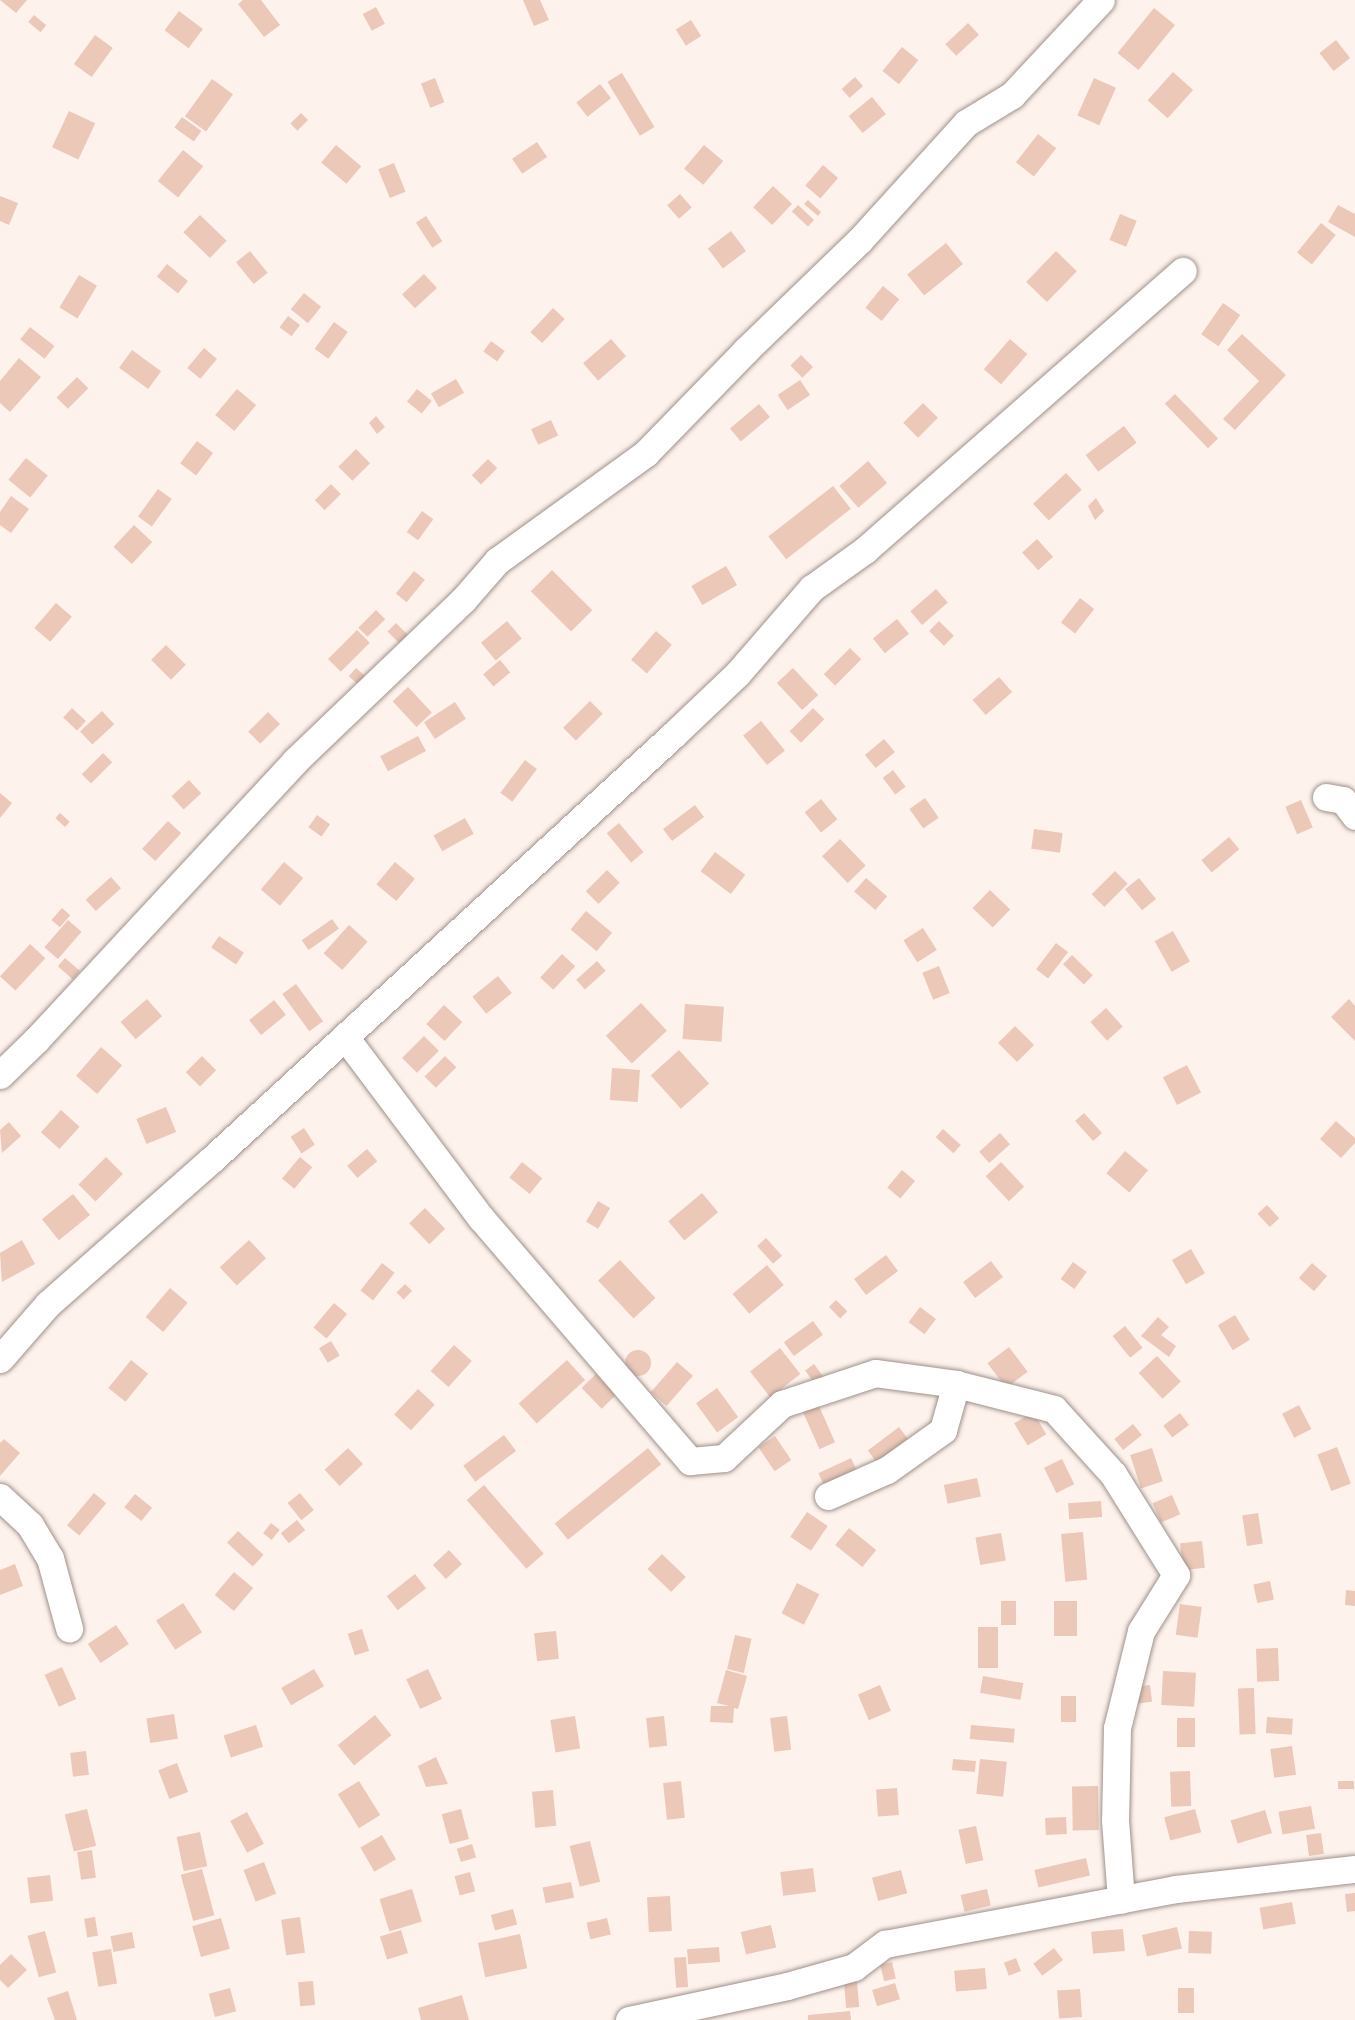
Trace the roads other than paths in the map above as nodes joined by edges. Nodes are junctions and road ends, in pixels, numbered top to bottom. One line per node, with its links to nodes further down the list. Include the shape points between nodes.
1 (1101, 0): 6 (street, via 1012,95 966,123 859,241 646,453 497,561 463,600 295,761)
2 (1183, 271): 5 (street, via 865,550 812,588 730,681)
3 (1326, 796): 4 (street, via 1342,800)
4 (1355, 816)
5 (345, 1037): 7 (street, via 48,1304); 8 (street, via 481,1218 690,1461 724,1458 782,1404 875,1373)
6 (0, 1075)
7 (0, 1359)
8 (956, 1384): 9 (street, via 942,1430 887,1470); 13 (street, via 1054,1410 1113,1474 1176,1575 1141,1630 1117,1728 1115,1820)
9 (828, 1496)
10 (0, 1497): 11 (street, via 30,1525 50,1558)
11 (69, 1628)
12 (1355, 1869): 13 (street, via 1176,1889)
13 (1121, 1900): 14 (street, via 885,1944 854,1967 787,1986)
14 (629, 2020)

